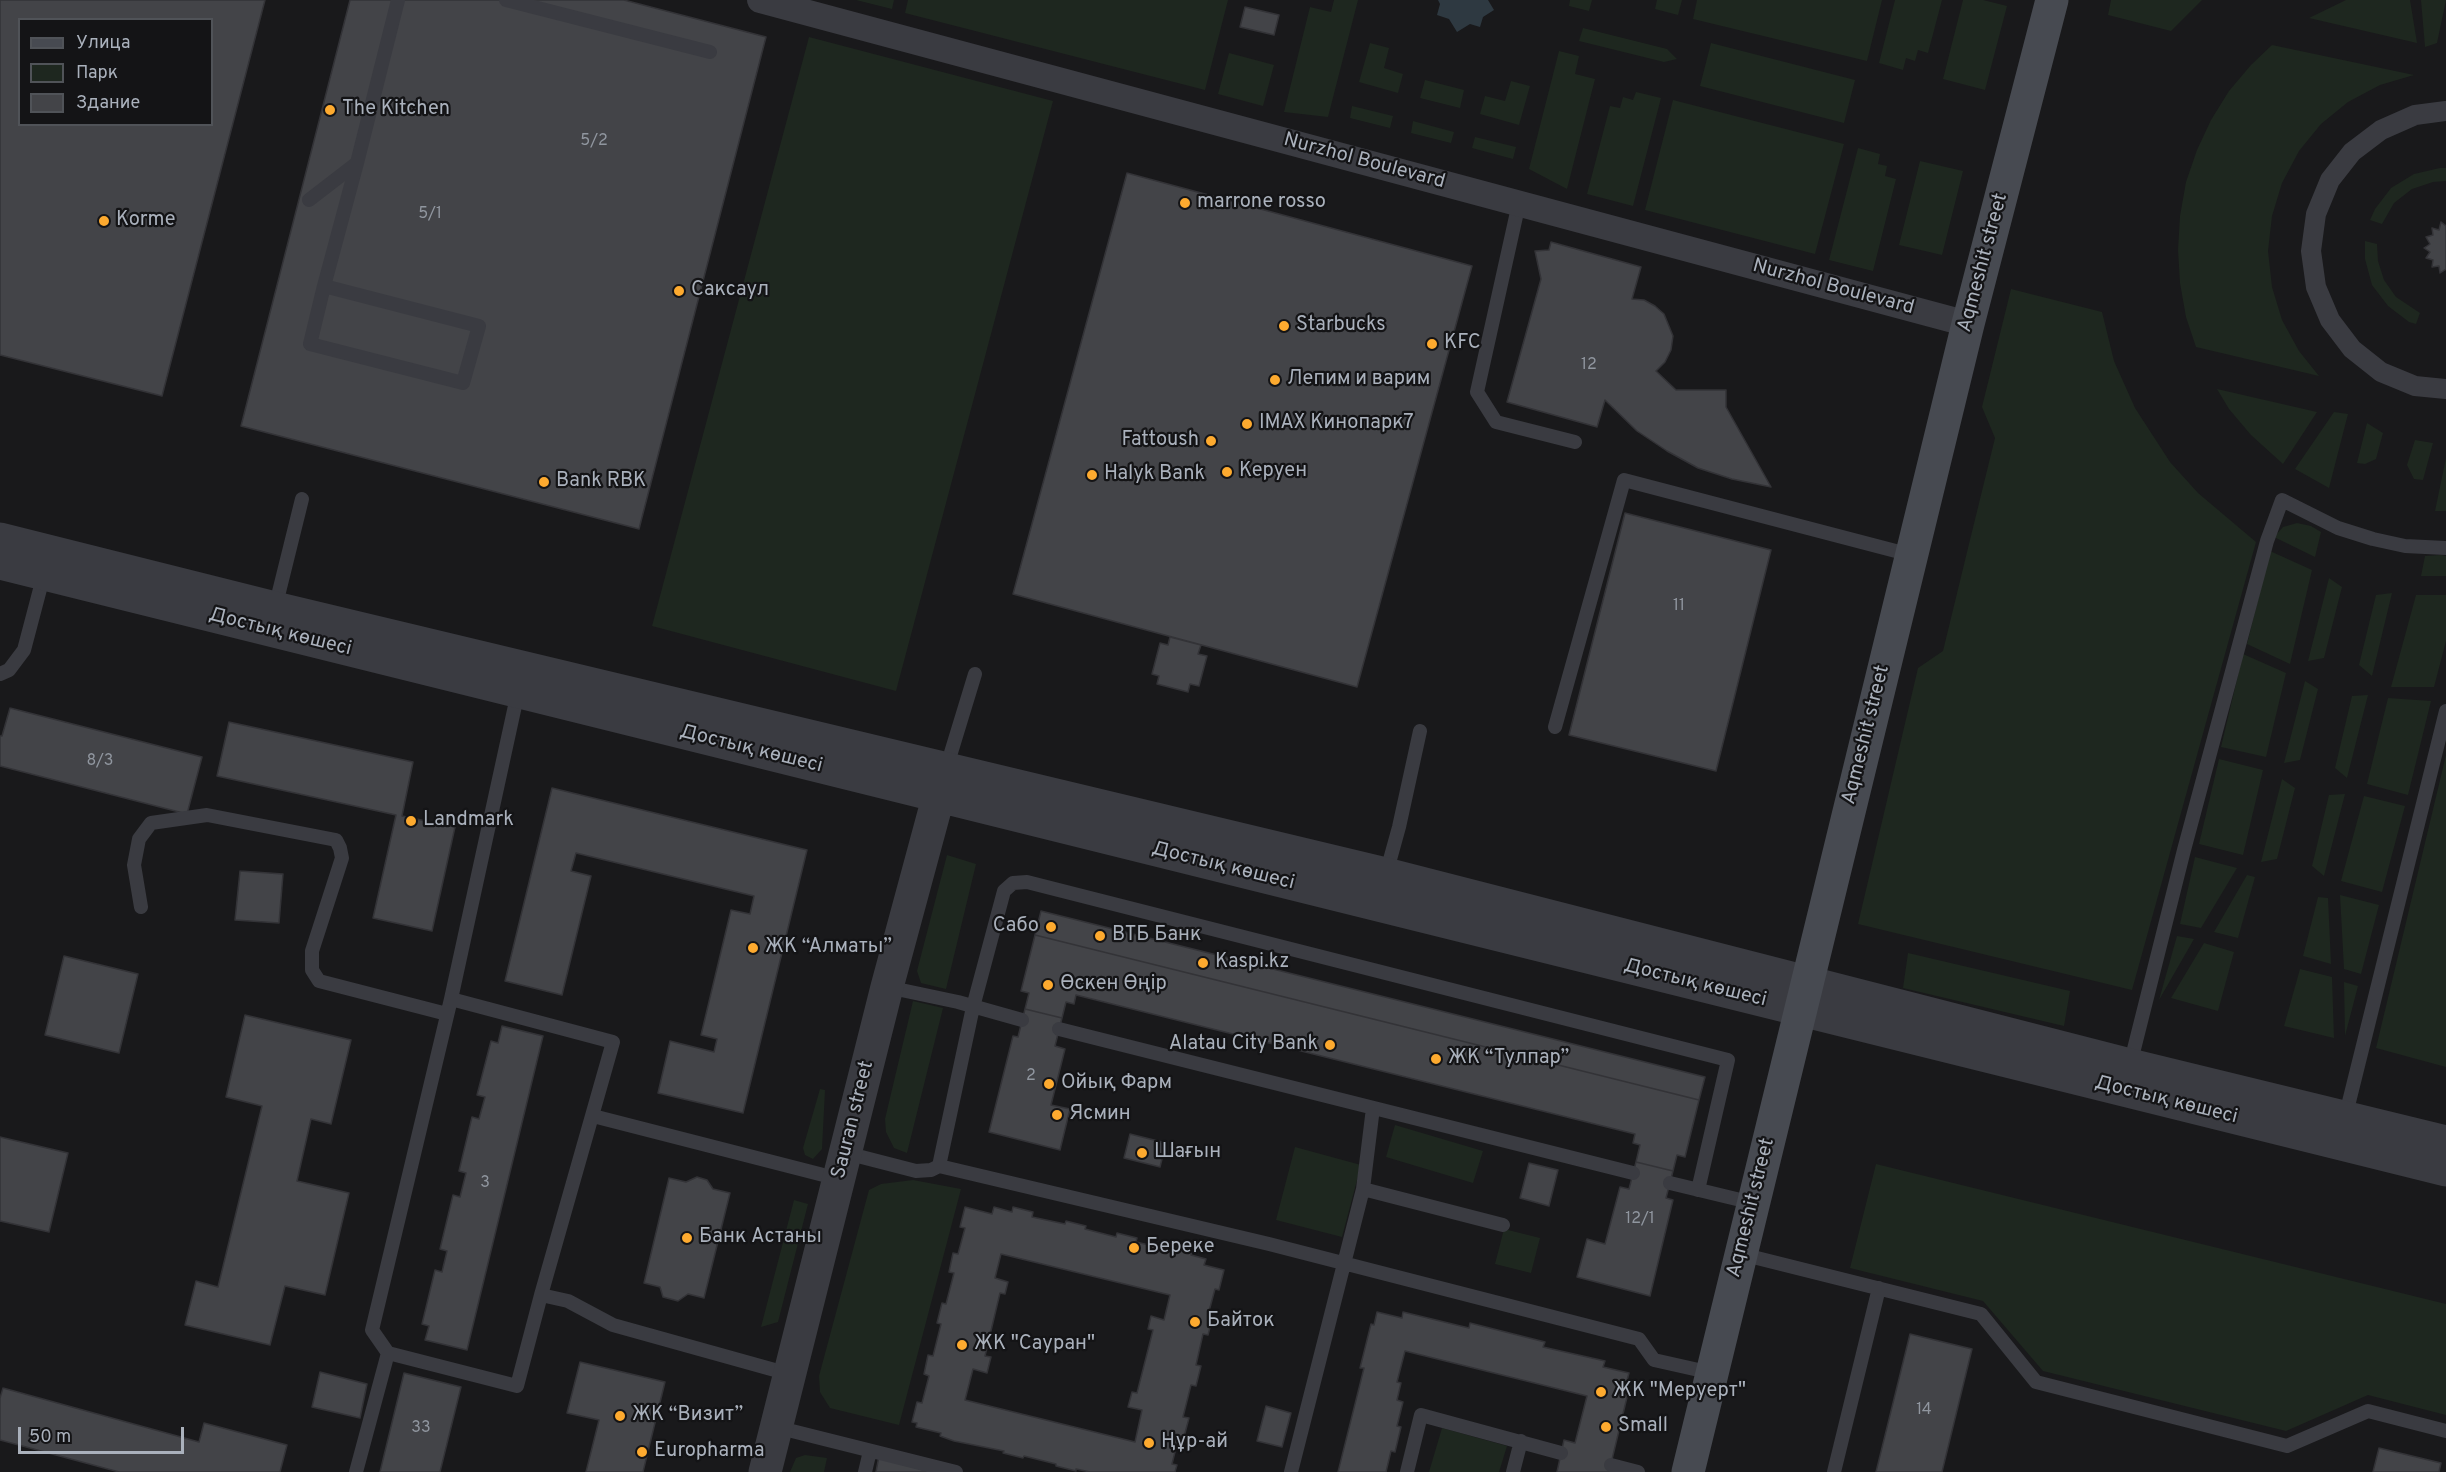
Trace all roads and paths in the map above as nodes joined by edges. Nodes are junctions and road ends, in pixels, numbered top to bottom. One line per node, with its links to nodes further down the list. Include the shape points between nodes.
1 (398, 0): 7 (lane)
2 (506, 0): 5 (lane)
3 (760, 0): 9 (street, Nurzhol Boulevard)
4 (2052, 0): 11 (main road, Aqmeshit street)
5 (710, 52)
6 (2446, 111): 12 (street, via 2415,116 2381,129 2352,152 2326,189 2316,214 2311,251 2316,287 2326,312 2352,349 2381,372 2415,386)
7 (357, 163): 8 (lane); 10 (lane)
8 (309, 200)
9 (1519, 203): 11 (street, Nurzhol Boulevard); 13 (lane, via 1477,392 1496,422)
10 (324, 286): 10 (lane, via 310,344 463,383 479,326)
11 (1968, 324): 17 (main road, Aqmeshit street)
12 (2446, 389)
13 (1575, 442)
14 (302, 499): 20 (lane)
15 (0, 539): 20 (street, Достық көшесі)
16 (2446, 548): 37 (lane, via 2405,546 2364,536 2338,528 2282,500 2267,541)
17 (1911, 555): 25 (lane, via 1624,480); 31 (main road, Aqmeshit street)
18 (0, 563): 19 (street, Достық көшесі)
19 (44, 574): 21 (lane, via 24,650 9,670); 23 (street, Достық көшесі)
20 (274, 608): 27 (street, Достық көшесі)
21 (0, 674)
22 (975, 674): 27 (lane)
23 (518, 692): 27 (street, Достық көшесі); 32 (lane)
24 (2446, 711): 40 (lane)
25 (1555, 728)
26 (1420, 731): 28 (lane)
27 (942, 783): 28 (street, Достық көшесі); 30 (street, Sauran street); 31 (street, Достық көшесі)
28 (1386, 874): 31 (street, Достық көшесі)
29 (141, 907): 34 (lane, via 134,865 139,839 151,823 207,815 336,840 342,858 312,951 312,970 319,981)
30 (887, 987): 33 (lane); 42 (street, Sauran street)
31 (1804, 996): 37 (street, Достық көшесі); 44 (street, Достық көшесі); 49 (main road, Aqmeshit street)
32 (451, 999): 34 (lane); 39 (lane, via 613,1042)
33 (973, 1007): 35 (lane); 43 (lane); 48 (lane, via 1004,891 1013,883 1039,885 1728,1060)
34 (447, 1014): 55 (lane, via 372,1330)
35 (1022, 1020)
36 (1059, 1029): 38 (lane)
37 (2130, 1065): 40 (street, Достық көшесі)
38 (1373, 1108): 45 (lane); 47 (lane)
39 (593, 1116): 42 (lane); 54 (lane)
40 (2345, 1118): 41 (street, Достық көшесі)
41 (2446, 1142)
42 (843, 1166): 43 (lane, via 916,1171); 57 (street, Sauran street)
43 (939, 1166): 52 (lane)
44 (2446, 1170)
45 (1633, 1173)
46 (1670, 1183): 48 (lane)
47 (1363, 1189): 50 (lane); 52 (lane)
48 (1698, 1190): 49 (lane)
49 (1753, 1203): 51 (main road, Aqmeshit street)
50 (1503, 1225)
51 (1741, 1254): 53 (lane); 56 (main road, Aqmeshit street)
52 (1344, 1264): 56 (lane, via 1639,1340 1654,1360); 68 (lane)
53 (1879, 1288): 59 (lane, via 1981,1314 2036,1382 2045,1385 2287,1446 2368,1411); 73 (lane)
54 (541, 1295): 55 (lane, via 517,1386); 57 (lane, via 568,1301 613,1325)
55 (388, 1353): 64 (lane)
56 (1712, 1373): 72 (main road, Aqmeshit street)
57 (789, 1374): 58 (street, Sauran street)
58 (776, 1427): 61 (lane); 65 (street, Sauran street)
59 (2446, 1431)
60 (1521, 1441): 62 (lane); 69 (lane, via 1421,1415); 70 (lane)
61 (870, 1451): 66 (lane); 67 (lane)
62 (1561, 1453)
63 (1611, 1465): 71 (lane)
64 (356, 1472)
65 (765, 1472)
66 (865, 1472)
67 (956, 1472)
68 (1291, 1472)
69 (1407, 1472)
70 (1514, 1472)
71 (1638, 1472)
72 (1688, 1472)
73 (1834, 1472)

